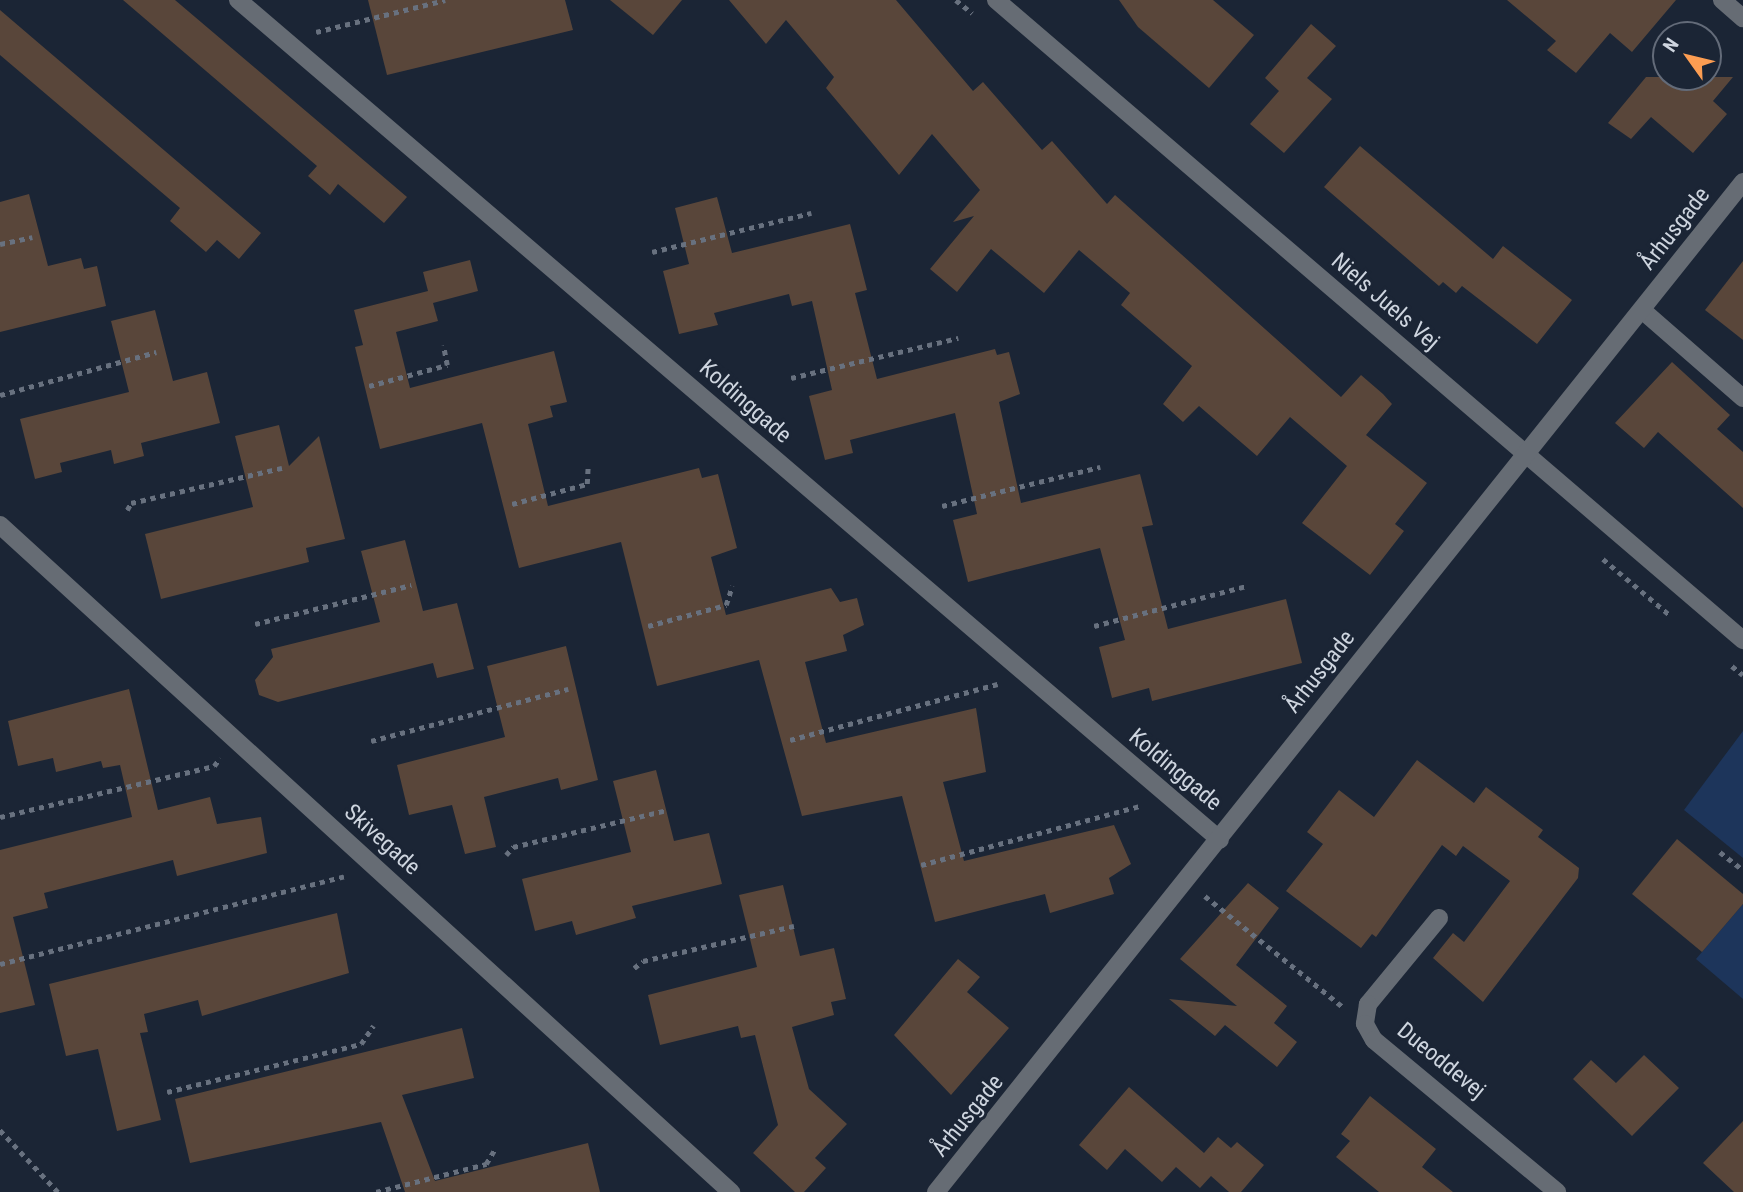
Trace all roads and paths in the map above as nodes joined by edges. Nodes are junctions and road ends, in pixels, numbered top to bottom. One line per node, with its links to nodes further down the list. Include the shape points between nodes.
1 (238, 0): 6 (street, Koldinggade)
2 (444, 0): 6 (path, via 315,32)
3 (996, 0): 20 (street, Niels Juels Vej)
4 (1722, 0): 5 (street)
5 (1743, 18)
6 (299, 52): 35 (street, Koldinggade)
7 (1743, 182): 12 (street, Århusgade)
8 (811, 213): 11 (path)
9 (32, 237): 10 (path)
10 (0, 244)
11 (652, 253)
12 (1643, 310): 19 (street); 20 (street, Århusgade)
13 (958, 338): 16 (path)
14 (443, 345): 17 (path, via 447,365)
15 (156, 352): 18 (path)
16 (791, 378)
17 (369, 387)
18 (1, 395)
19 (1743, 398)
20 (1525, 455): 34 (street, Niels Juels Vej); 43 (street, Århusgade)
21 (588, 464): 24 (path, via 587,484)
22 (1100, 467): 25 (path)
23 (282, 468): 26 (path, via 131,503)
24 (512, 504)
25 (942, 506)
26 (127, 510)
27 (0, 525): 37 (street, Skivegade)
28 (411, 585): 31 (path)
29 (732, 586): 32 (path, via 726,605)
30 (1247, 586): 33 (path)
31 (255, 624)
32 (648, 626)
33 (1094, 626)
34 (1743, 640)
35 (1028, 676): 38 (path); 40 (street, Koldinggade)
36 (568, 690): 39 (path)
37 (236, 739): 42 (path, via 214,766); 46 (street, Skivegade)
38 (790, 740)
39 (371, 741)
40 (1170, 798): 43 (street, Koldinggade); 47 (path)
41 (667, 810): 45 (path, via 513,848)
42 (0, 817)
43 (1220, 840): 49 (street, Århusgade)
44 (1720, 852): 48 (path)
45 (506, 855)
46 (364, 856): 52 (path, via 342,878); 61 (street, Skivegade)
47 (921, 865)
48 (1743, 870)
49 (1188, 882): 54 (path); 62 (street, Århusgade)
50 (1439, 918): 54 (street, Dueoddevej, via 1368,1004)
51 (794, 926): 53 (path, via 643,961)
52 (0, 964)
53 (634, 968)
54 (1365, 1024): 63 (street, Dueoddevej, via 1374,1040)
55 (373, 1026): 56 (path, via 360,1044)
56 (167, 1092)
57 (0, 1129): 59 (path)
58 (495, 1149): 60 (path, via 486,1164)
59 (58, 1192)
60 (376, 1192)
61 (731, 1192)
62 (936, 1192)
63 (1557, 1192)

